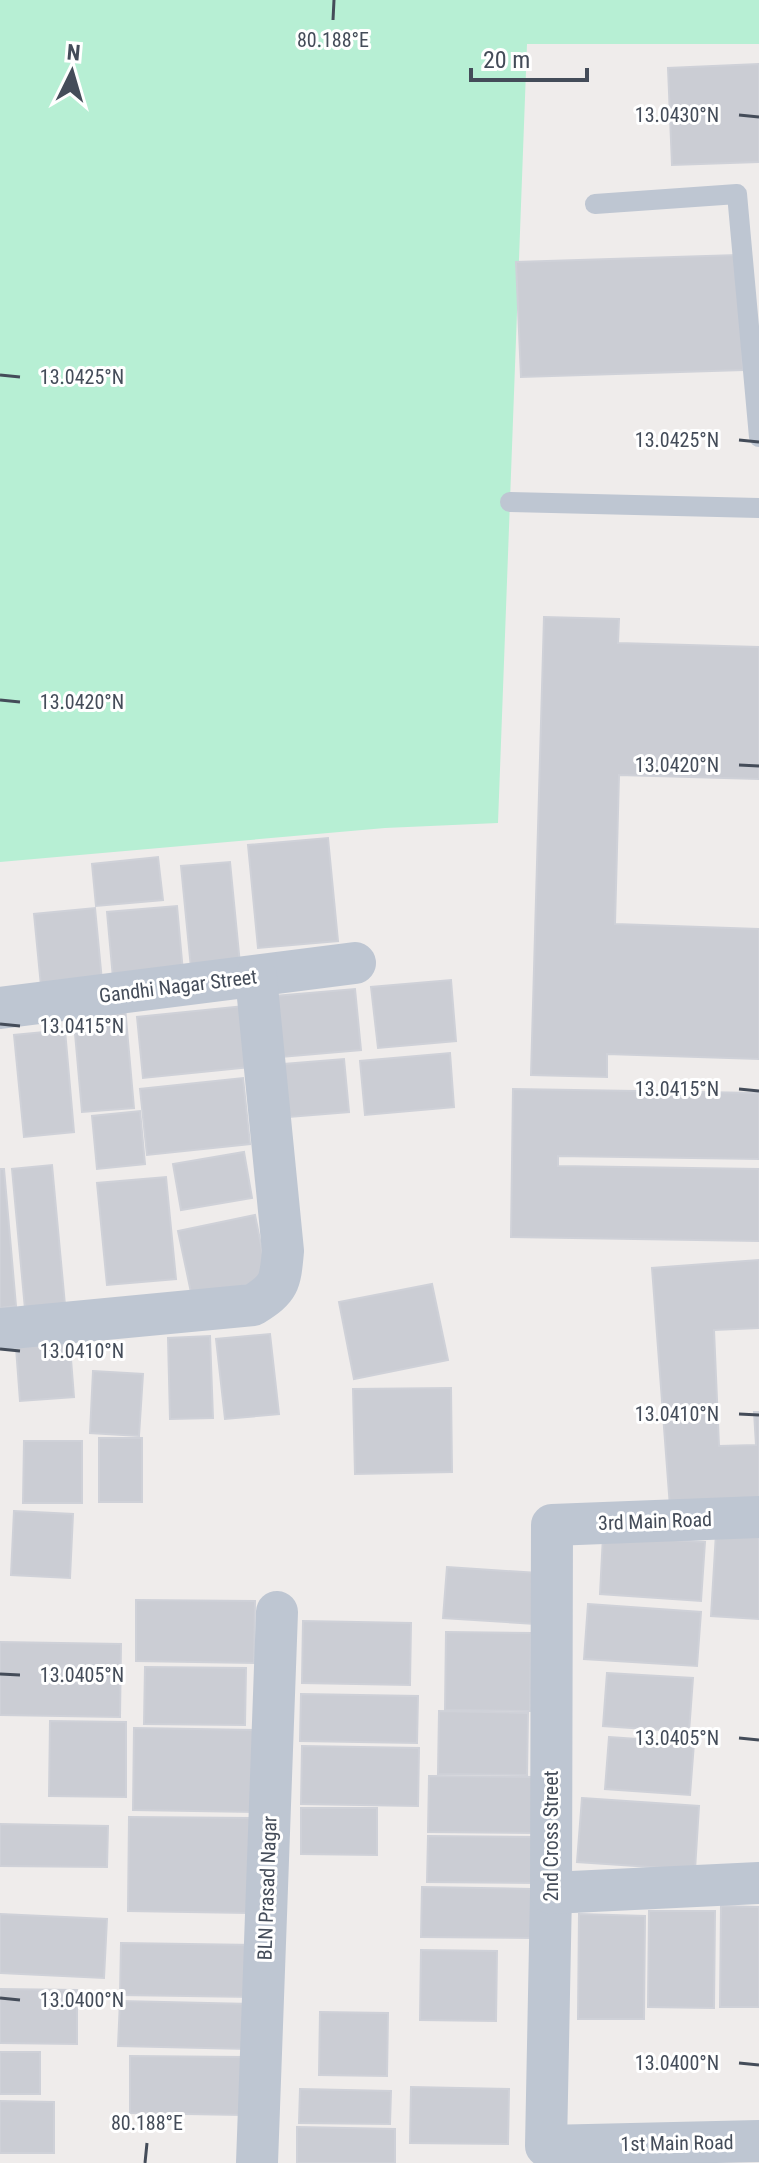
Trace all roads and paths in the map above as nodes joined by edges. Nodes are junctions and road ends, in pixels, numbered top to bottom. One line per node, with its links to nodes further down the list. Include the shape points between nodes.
1 (595, 204): 2 (lane, via 737,194)
2 (759, 437)
3 (510, 502): 4 (lane)
4 (759, 508)
5 (355, 963): 6 (street, Gandhi Nagar Street)
6 (256, 977): 7 (street, Gandhi Nagar Street); 8 (street, via 283,1251 273,1292 253,1305)
7 (0, 1008)
8 (0, 1329)
9 (759, 1517): 10 (street, 3rd Main Road)
10 (552, 1525): 13 (street, 2nd Cross Street)
11 (277, 1612): 16 (street, BLN Prasad Nagar)
12 (759, 1883): 13 (street)
13 (551, 1893): 15 (street, 2nd Cross Street)
14 (759, 2141): 15 (street, 1st Main Road)
15 (546, 2146)
16 (257, 2163)

